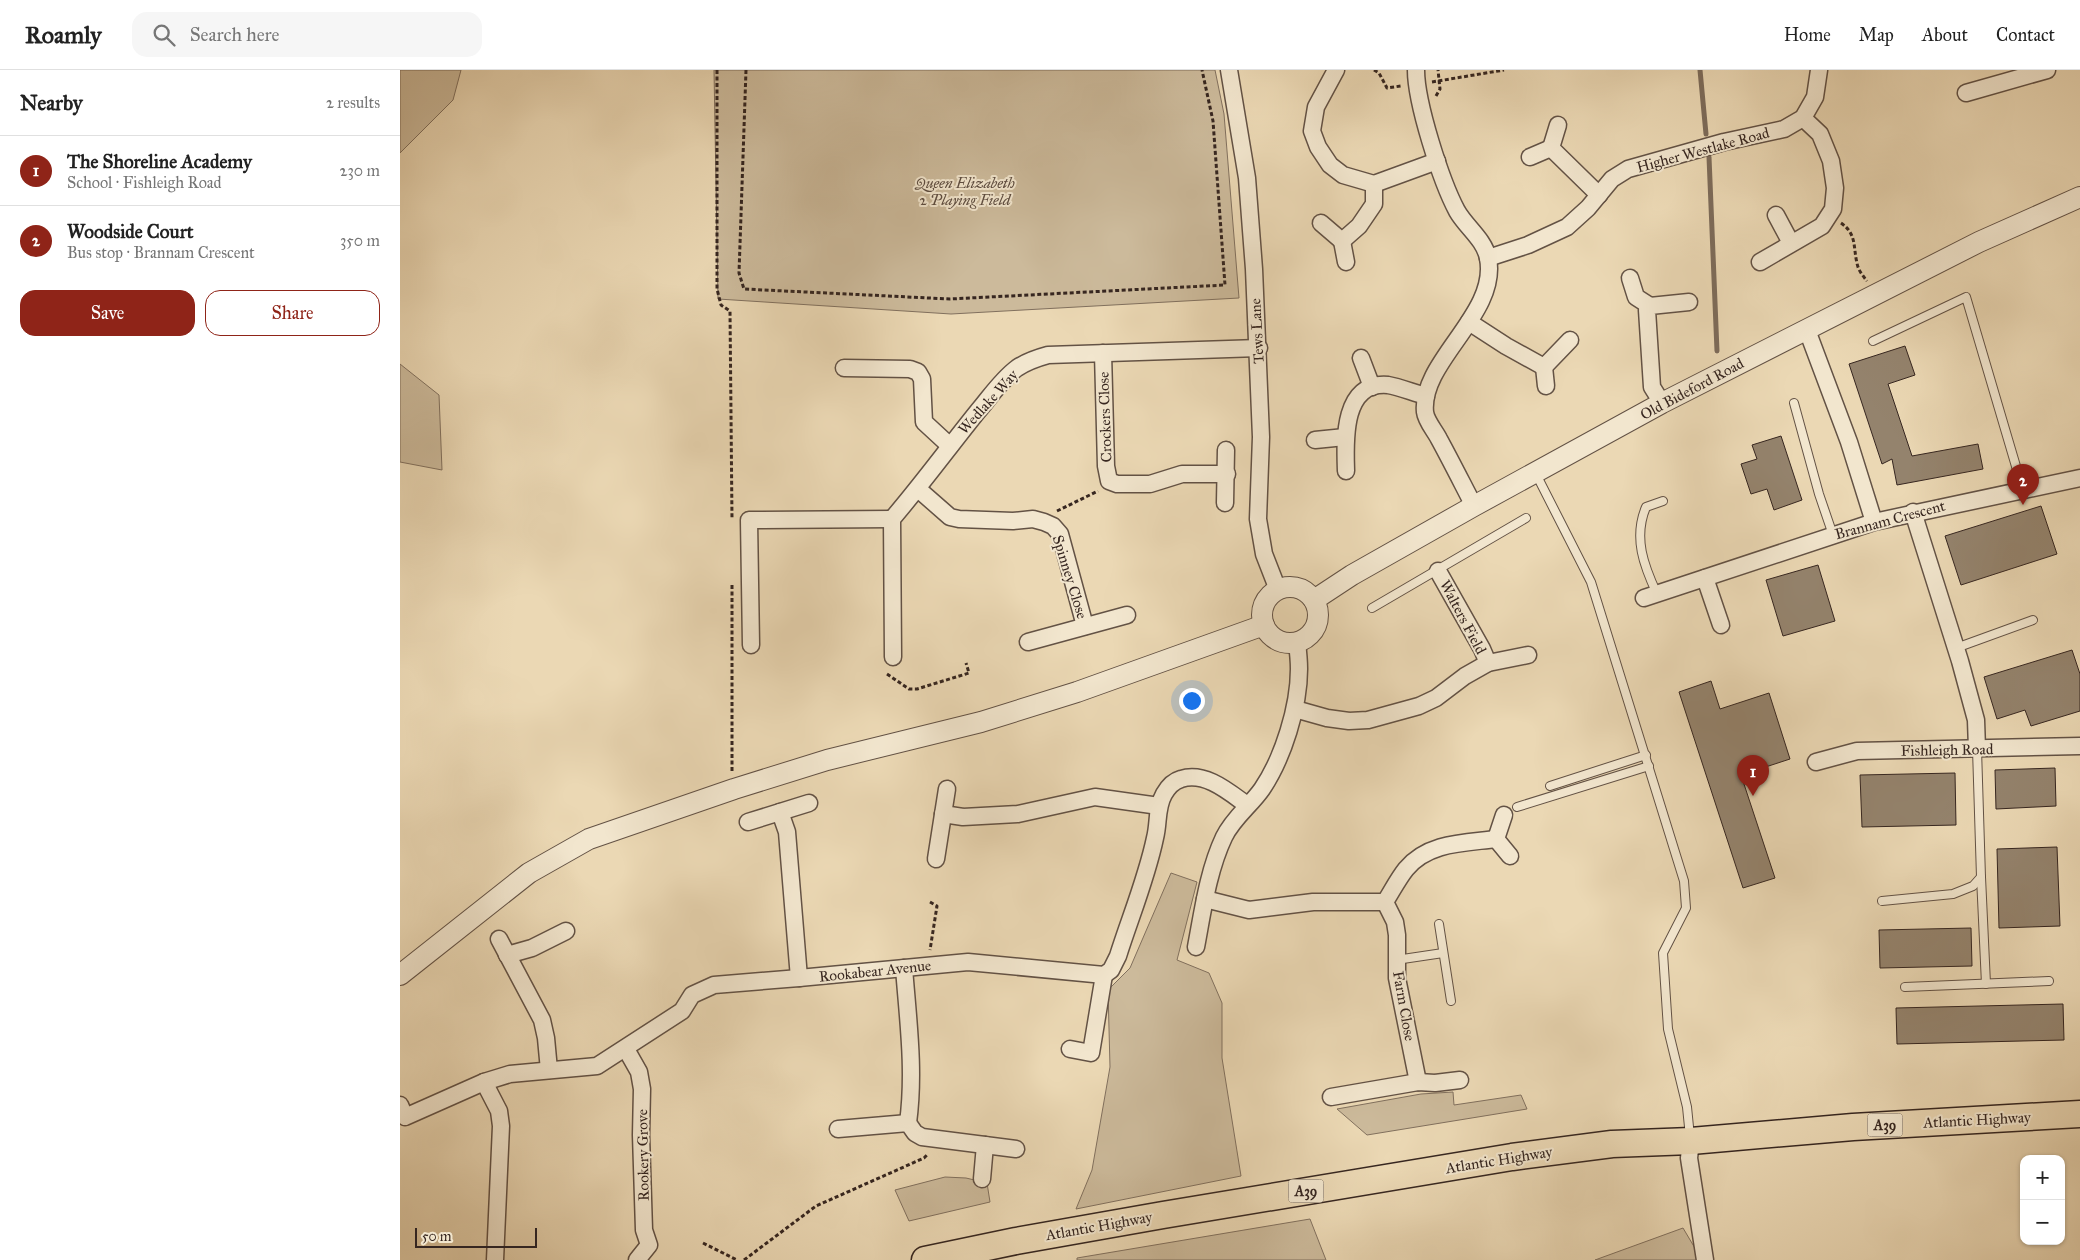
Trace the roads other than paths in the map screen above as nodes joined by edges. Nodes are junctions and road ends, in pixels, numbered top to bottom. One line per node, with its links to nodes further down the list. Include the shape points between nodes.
1 (1228, 70): 30 (street, Tews Lane, via 1247,178)
2 (1336, 70): 13 (street, via 1316,107 1312,131 1330,165 1343,175)
3 (1416, 70): 12 (street, via 1416,84)
4 (1819, 70): 8 (street, via 1815,97)
5 (2047, 70): 6 (street)
6 (1995, 77): 7 (street)
7 (1966, 93)
8 (1803, 118): 14 (street, Higher Westlake Road, via 1784,129 1628,169 1612,179); 19 (street, via 1820,134 1831,161 1835,188 1833,209 1822,226)
9 (1558, 125): 10 (street)
10 (1551, 148): 11 (street); 14 (street)
11 (1530, 157)
12 (1437, 161): 13 (street); 20 (street, via 1457,212 1480,240)
13 (1374, 184): 18 (street, via 1374,204 1359,226)
14 (1599, 195): 20 (street, Higher Westlake Road, via 1567,227 1528,245)
15 (2080, 198): 27 (street, Old Bideford Road, via 1979,242)
16 (1776, 215): 19 (street)
17 (1321, 223): 18 (street)
18 (1342, 240): 21 (street)
19 (1791, 244): 22 (street)
20 (1488, 258): 26 (street, via 1488,279)
21 (1346, 262)
22 (1760, 262)
23 (1630, 278): 25 (street, via 1636,297)
24 (1689, 302): 25 (street)
25 (1650, 306): 38 (street, via 1647,310 1652,387)
26 (1469, 322): 33 (street); 37 (street, via 1433,376)
27 (1807, 330): 38 (street, Old Bideford Road); 56 (street, via 1849,442)
28 (1570, 340): 33 (street)
29 (1874, 341): 49 (lane, via 1966,297)
30 (1259, 348): 31 (street, Wedlake Way); 60 (street, Tews Lane, via 1261,437 1258,519 1264,554)
31 (1103, 353): 42 (street, Wedlake Way, via 1048,355 1017,368 1005,378); 45 (street, Crockers Close, via 1109,481 1150,484 1182,474)
32 (1361, 358): 36 (street)
33 (1544, 367): 35 (street)
34 (844, 368): 42 (street, via 910,369 918,372 922,379 924,422)
35 (1546, 386)
36 (1372, 387): 37 (street, via 1387,385); 40 (street, via 1355,399)
37 (1426, 396): 52 (street, via 1425,414)
38 (1662, 403): 46 (street, Old Bideford Road)
39 (1794, 403): 57 (lane)
40 (1344, 437): 41 (street); 44 (street)
41 (1315, 440)
42 (950, 446): 48 (street, Wedlake Way)
43 (1226, 450): 45 (street)
44 (1346, 471)
45 (1227, 474): 51 (street)
46 (1536, 474): 52 (street, Old Bideford Road); 79 (lane, via 1592,582)
47 (2080, 478): 49 (street, Brannam Crescent)
48 (918, 489): 55 (street, Wedlake Way); 68 (street, Spinney Close, via 950,517 1033,519 1053,526 1060,534)
49 (2023, 490): 53 (street, Brannam Crescent)
50 (1663, 502): 61 (lane, via 1646,508 1642,517 1640,545)
51 (1225, 503)
52 (1474, 506): 62 (street, Old Bideford Road)
53 (1913, 512): 56 (street, Brannam Crescent); 72 (street)
54 (1526, 518): 58 (lane)
55 (892, 519): 71 (street, via 748,520); 74 (street)
56 (1874, 522): 57 (street, Brannam Crescent)
57 (1833, 535): 59 (street, Brannam Crescent)
58 (1438, 571): 63 (lane); 75 (street, Walters Field)
59 (1705, 578): 61 (street, Brannam Crescent); 67 (street)
60 (1278, 590): 62 (street, via 1299,589); 66 (street, via 1265,602)
61 (1651, 596)
62 (1314, 600): 70 (street, via 1318,621 1308,637)
63 (1372, 608)
64 (1126, 615): 68 (street, Spinney Close)
65 (2034, 620): 72 (lane)
66 (1264, 625): 70 (street, via 1276,640); 107 (street, via 1068,695 981,722 826,760 734,788 589,839 529,873)
67 (1721, 625)
68 (1086, 626): 69 (street, Spinney Close)
69 (1028, 642)
70 (1297, 643): 76 (street, via 1299,669)
71 (751, 645)
72 (1956, 648): 78 (street, via 1976,720)
73 (1528, 655): 75 (street, Walters Field)
74 (893, 657)
75 (1488, 663): 76 (street, Walters Field, via 1436,698 1368,720 1327,718)
76 (1295, 709): 85 (street, via 1274,768 1261,790)
77 (2080, 746): 78 (street, Fishleigh Road)
78 (1977, 749): 80 (street, Fishleigh Road, via 1857,751); 94 (lane)
79 (1646, 755): 81 (lane); 82 (lane)
80 (1816, 762)
81 (1650, 766): 87 (lane); 124 (lane, via 1684,881 1686,908 1663,953 1668,1029 1687,1107)
82 (1550, 786)
83 (947, 788): 89 (street)
84 (809, 804): 88 (street)
85 (1247, 804): 86 (street, via 1208,780 1194,777 1173,783); 95 (street, via 1226,834 1212,868)
86 (1159, 806): 89 (street, via 1095,797 1018,814); 106 (street, via 1156,838 1118,956 1111,970)
87 (1510, 811): 91 (street)
88 (780, 812): 90 (street); 108 (street, via 786,832)
89 (943, 814): 93 (street)
90 (748, 822)
91 (1496, 839): 92 (street); 97 (street, via 1444,845 1429,852 1406,868)
92 (1510, 856)
93 (936, 859)
94 (1981, 877): 96 (lane, via 1973,886 1953,894); 110 (lane)
95 (1205, 899): 97 (street, via 1249,910 1313,902); 101 (street)
96 (1882, 901)
97 (1385, 902): 104 (street, Farm Close, via 1397,935)
98 (1439, 924): 102 (lane)
99 (566, 931): 103 (street, via 532,948)
100 (499, 939): 103 (street)
101 (1196, 947)
102 (1444, 953): 104 (lane); 112 (lane)
103 (507, 955): 115 (street, via 542,1020)
104 (1396, 960): 118 (street, Farm Close)
105 (904, 968): 106 (street, Rookabear Avenue, via 968,962); 108 (street, Rookabear Avenue); 122 (street, via 912,1070)
106 (1104, 974): 114 (street, via 1091,1053)
107 (400, 975)
108 (799, 978): 113 (street, Rookabear Avenue, via 714,985 692,995 682,1011)
109 (2049, 981): 110 (lane)
110 (1986, 984): 111 (lane)
111 (1905, 986)
112 (1451, 1001)
113 (626, 1049): 115 (street, Rookabear Avenue, via 597,1066); 129 (street, Rookery Grove, via 639,1072 642,1089 644,1230 649,1245)
114 (1070, 1049)
115 (549, 1070): 117 (street, Rookabear Avenue, via 510,1074)
116 (1460, 1080): 118 (street)
117 (484, 1082): 120 (street, Rookabear Avenue, via 405,1117); 128 (street, via 499,1111 501,1126)
118 (1418, 1082): 119 (street)
119 (1331, 1097)
120 (400, 1105)
121 (2080, 1114): 124 (highway, Atlantic Highway / A39, via 1853,1127)
122 (908, 1122): 123 (street); 125 (street, via 922,1137)
123 (838, 1129)
124 (1691, 1141): 130 (highway, Atlantic Highway / A39, via 1612,1144 1512,1157 1163,1215); 131 (street, via 1689,1158)
125 (985, 1145): 126 (street); 127 (street)
126 (1016, 1149)
127 (982, 1179)
128 (495, 1260)
129 (638, 1260)
130 (924, 1260)
131 (1705, 1260)

